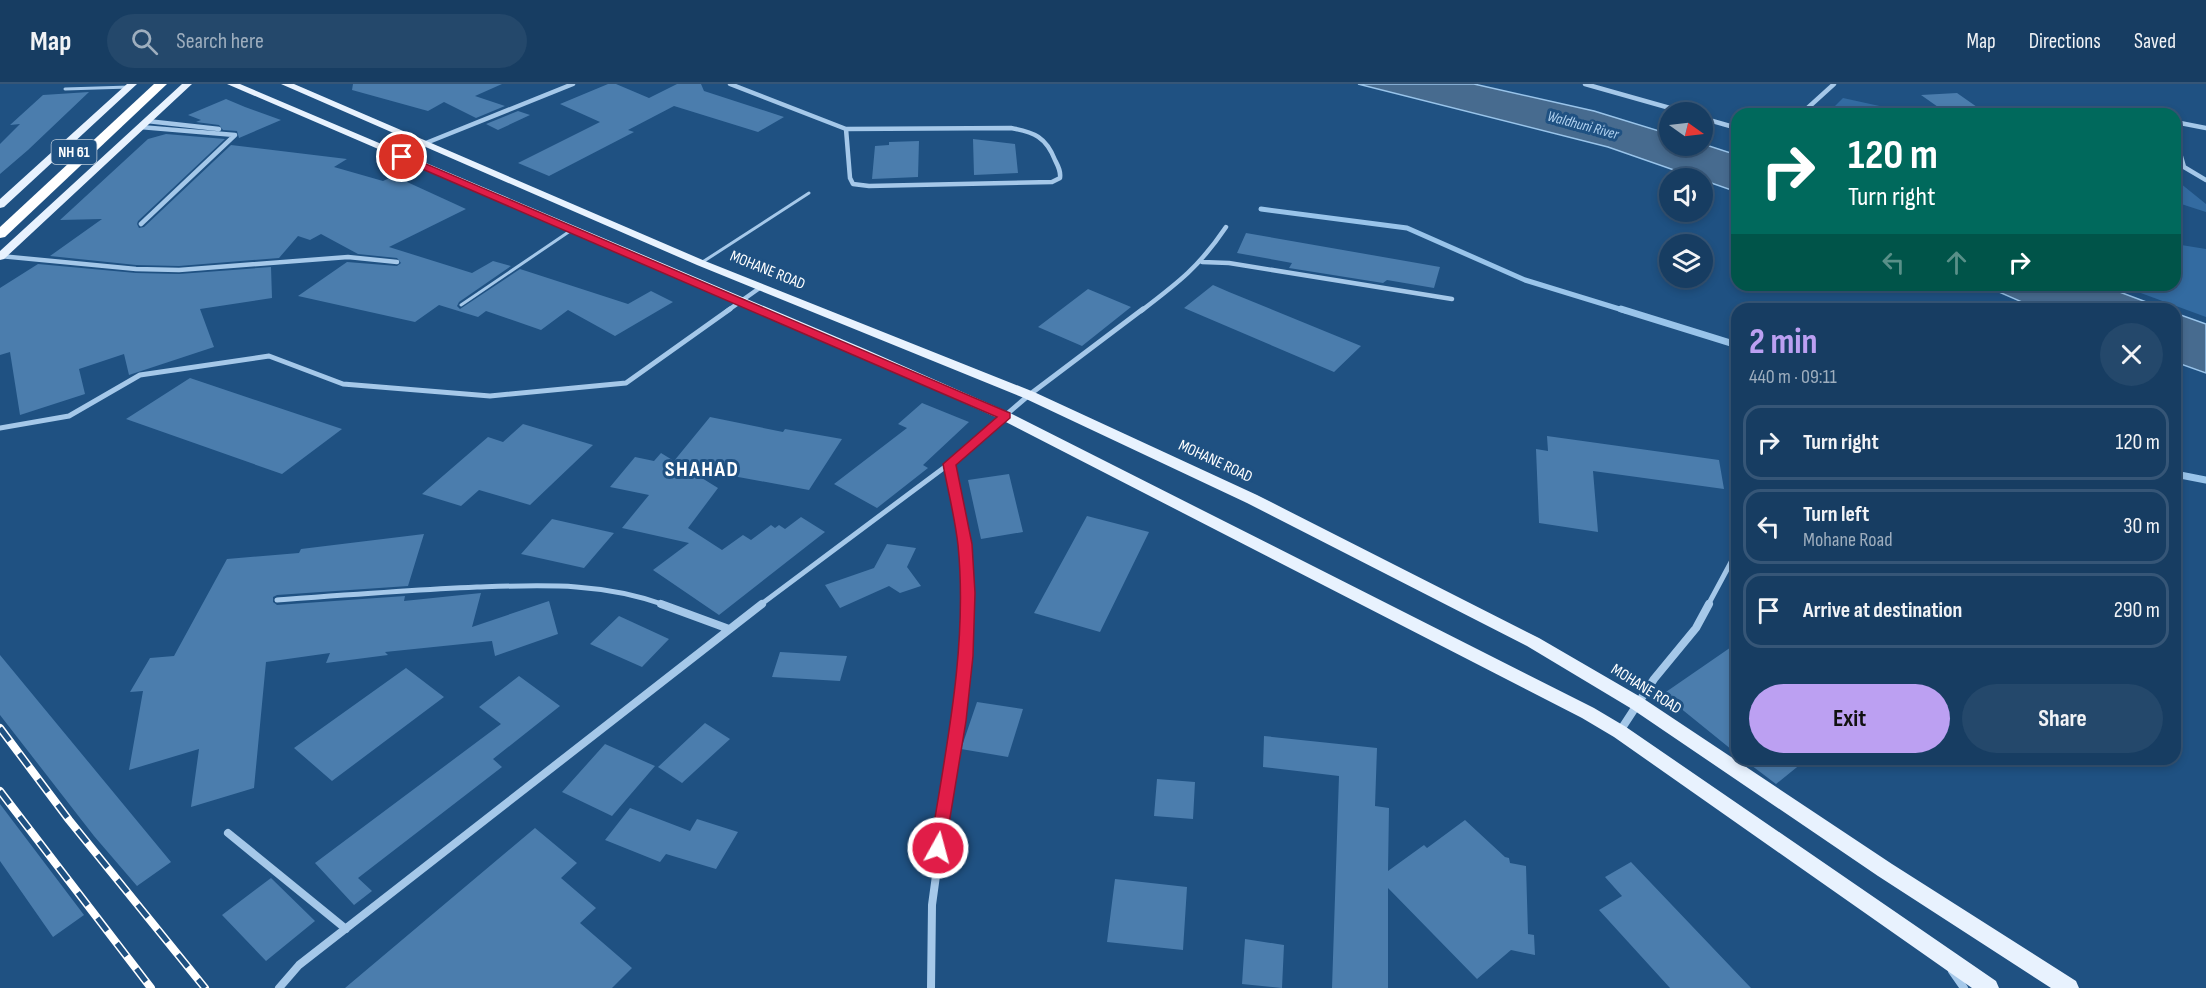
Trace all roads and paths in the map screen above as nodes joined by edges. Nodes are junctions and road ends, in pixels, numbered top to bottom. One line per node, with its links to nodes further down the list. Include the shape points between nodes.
1 (147, 84): 26 (highway, NH 61)
2 (161, 84): 30 (highway, NH 61)
3 (187, 84): 16 (main road)
4 (232, 84): 29 (main road)
5 (286, 84): 21 (main road, MOHANE ROAD)
6 (573, 84): 21 (street)
7 (730, 84): 20 (street)
8 (1585, 84): 12 (street)
9 (1834, 84): 13 (street)
10 (130, 85): 11 (lane); 25 (main road)
11 (65, 89)
12 (1659, 105)
13 (1808, 108)
14 (1713, 121): 17 (street)
15 (2181, 123): 18 (street)
16 (143, 124): 19 (street); 27 (street, via 235,135); 31 (main road)
17 (1731, 126)
18 (2206, 128)
19 (219, 129)
20 (846, 129): 20 (street, via 1034,131 1046,139 1060,178 1052,182 853,184 848,177)
21 (426, 143): 34 (main road, MOHANE ROAD)
22 (2181, 157): 23 (street, via 2184,167)
23 (2206, 180)
24 (809, 193): 34 (lane)
25 (0, 205)
26 (0, 220)
27 (141, 224)
28 (1226, 227): 33 (street)
29 (573, 229): 37 (main road); 38 (lane)
30 (0, 234)
31 (0, 256): 32 (street, via 179,270 348,257)
32 (397, 262)
33 (1202, 262): 36 (street); 39 (street)
34 (701, 263): 35 (main road, MOHANE ROAD)
35 (761, 287): 37 (street); 39 (main road, MOHANE ROAD)
36 (1452, 299)
37 (740, 301): 40 (main road); 41 (street, via 626,383 490,396 343,384 269,356 140,375 69,417)
38 (461, 305)
39 (1029, 395): 40 (street); 46 (main road, MOHANE ROAD, via 1273,509 1533,642)
40 (1005, 416): 42 (street); 47 (main road)
41 (0, 428)
42 (949, 464): 45 (street); 52 (street, via 965,544 966,656 940,827 929,953)
43 (1731, 562): 46 (street, via 1696,628)
44 (277, 600): 45 (street, via 561,584 638,595)
45 (729, 629): 49 (street)
46 (1638, 704): 47 (street); 55 (main road, MOHANE ROAD)
47 (1620, 732): 50 (main road)
48 (228, 833): 49 (street)
49 (346, 929): 51 (street, via 299,965)
50 (1942, 957): 53 (street); 54 (main road)
51 (279, 988)
52 (931, 988)
53 (1964, 988)
54 (1989, 988)
55 (2069, 988)

